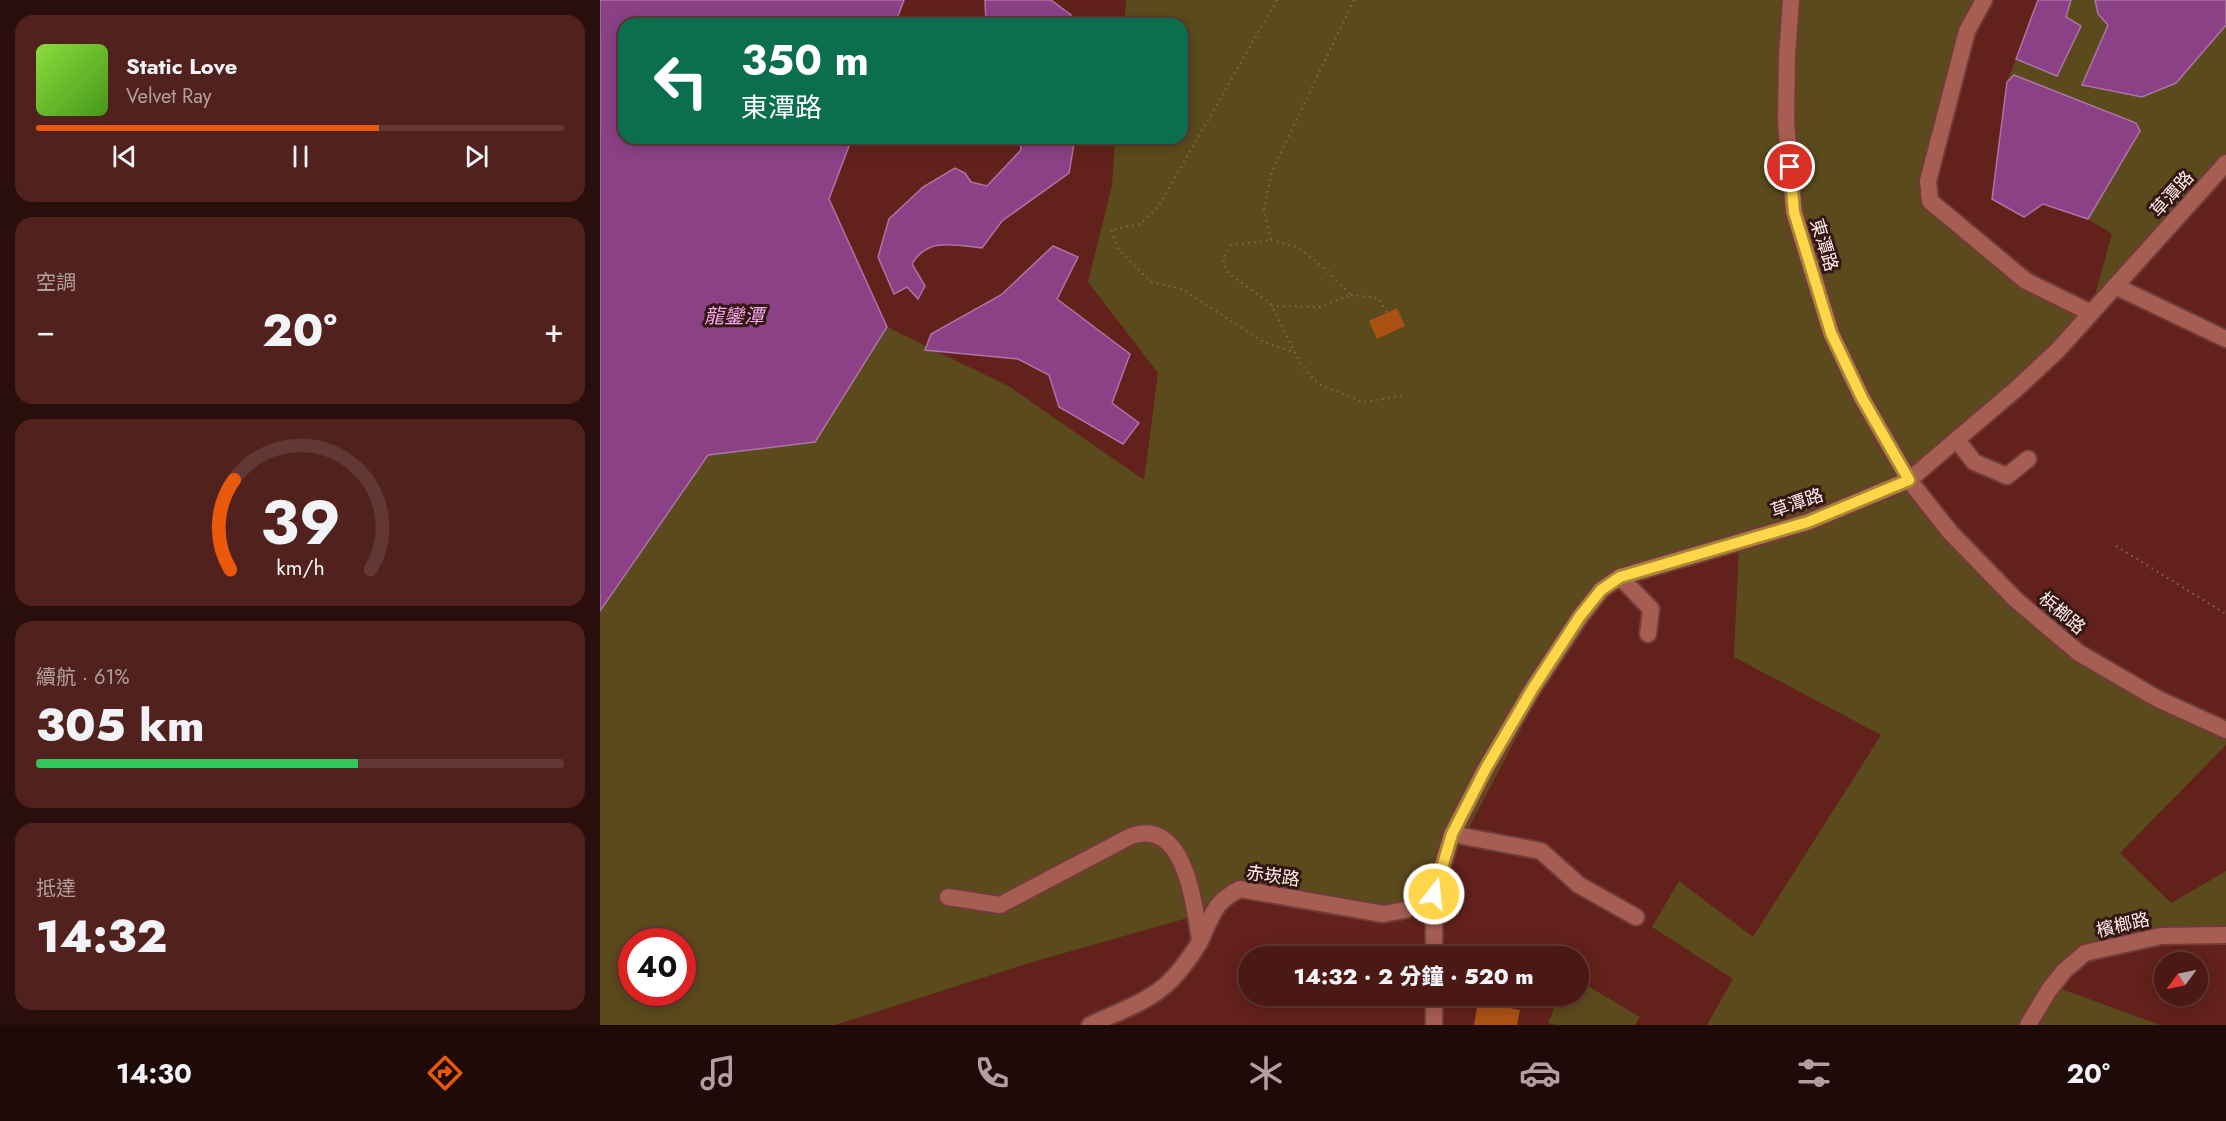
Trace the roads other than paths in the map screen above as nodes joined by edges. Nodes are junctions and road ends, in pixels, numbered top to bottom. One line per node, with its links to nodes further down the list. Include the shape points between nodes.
1 (1791, 0): 9 (street, 東潭路, via 1786,122 1794,212 1831,333 1862,398)
2 (1984, 0): 5 (street, via 1967,31 1928,180 1930,201 2026,281)
3 (2226, 163): 4 (street, 草潭路)
4 (2115, 286): 5 (street, 草潭路); 6 (street)
5 (2091, 313): 7 (street, 草潭路, via 2048,359)
6 (2226, 339)
7 (1957, 440): 8 (street, via 1974,462 2007,476); 9 (street, 草潭路)
8 (2028, 459)
9 (1909, 480): 10 (street, 草潭路, via 1808,522); 12 (street, 梹榔路, via 1950,532 2016,600 2079,653 2158,699)
10 (1620, 577): 11 (street, via 1651,609); 13 (street, 草潭路, via 1601,590 1580,616 1486,768)
11 (1648, 634)
12 (2226, 730)
13 (1452, 834): 14 (street, 草潭路); 16 (street, via 1541,851 1579,885)
14 (1434, 894): 18 (street, 赤崁路, via 1406,910 1383,914 1240,889 1226,895 1212,911); 19 (street, 草潭路)
15 (948, 897): 18 (street, via 1000,905 1131,836 1155,834 1183,862)
16 (1636, 917)
17 (2226, 935): 23 (street, 檳榔路, via 2161,936 2085,954 2064,971)
18 (1200, 941): 21 (street, 赤崁路, via 1171,980 1151,996)
19 (1434, 946)
20 (1434, 1006): 22 (street)
21 (1090, 1025)
22 (1434, 1025)
23 (2028, 1025)

